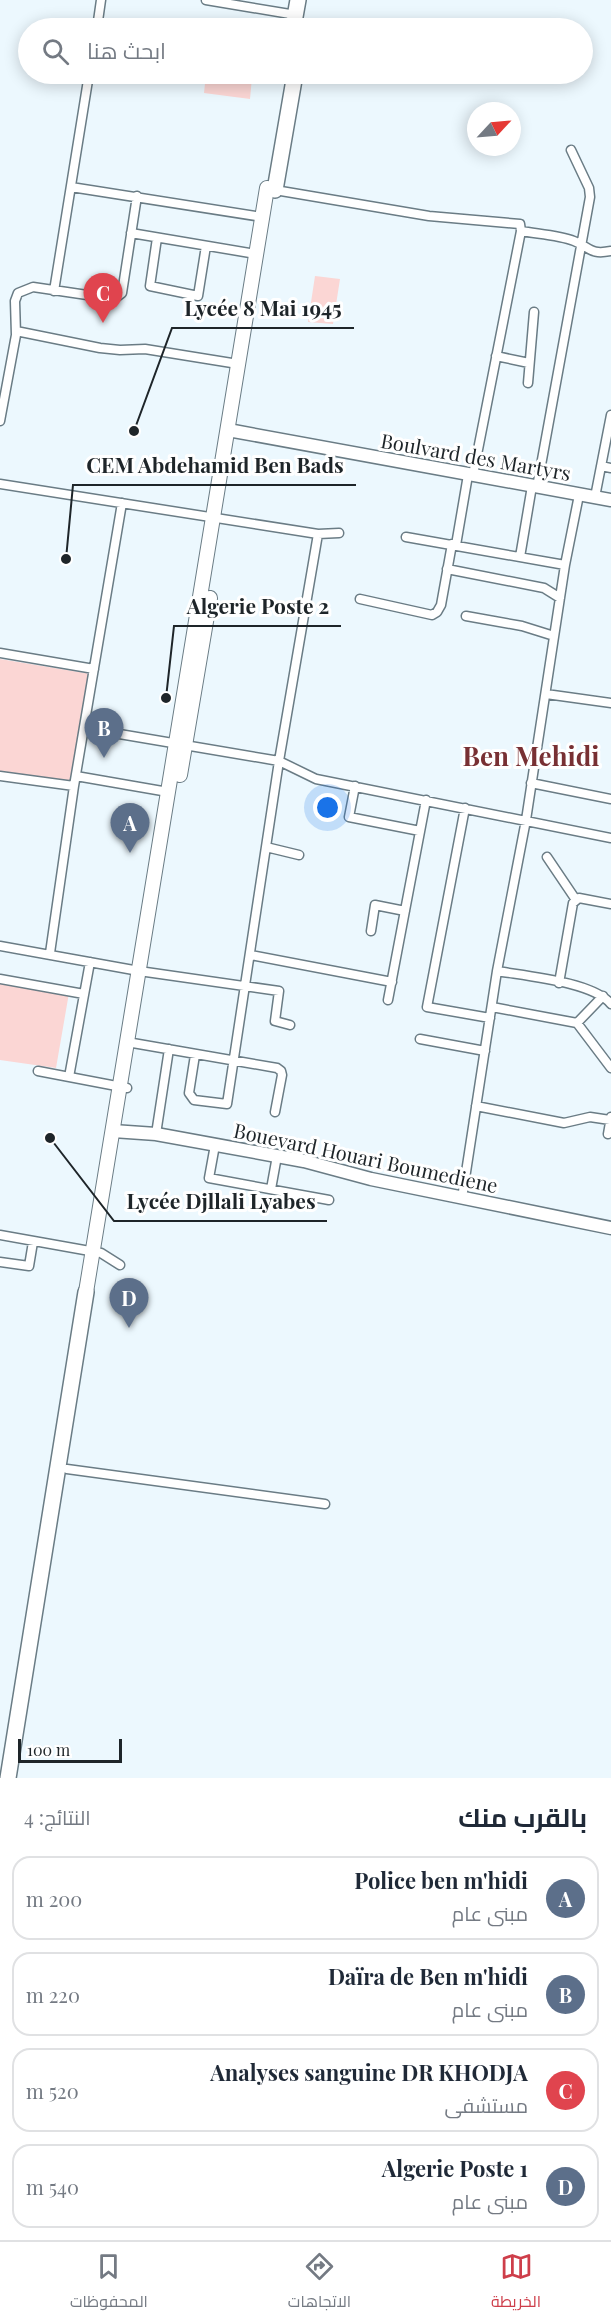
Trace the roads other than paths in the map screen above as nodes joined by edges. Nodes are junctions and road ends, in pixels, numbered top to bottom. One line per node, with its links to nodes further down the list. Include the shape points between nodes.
1 (101, 0): 4 (street)
2 (206, 0): 5 (street)
3 (307, 0): 5 (highway)
4 (98, 18)
5 (297, 18)
6 (87, 84): 10 (street)
7 (285, 84): 11 (highway)
8 (293, 84): 11 (highway)
9 (571, 150): 18 (street, via 589,188)
10 (71, 187): 12 (street); 21 (street)
11 (271, 189): 13 (main road); 14 (street, via 429,216 520,225); 30 (main road)
12 (137, 196): 13 (street); 15 (street)
13 (262, 217): 20 (main road)
14 (521, 231): 18 (street); 24 (street)
15 (131, 233): 16 (street); 21 (street, via 119,297)
16 (157, 238): 17 (street); 17 (street, via 150,286 198,296)
17 (206, 246): 20 (street)
18 (580, 246): 19 (street, via 596,252); 35 (street)
19 (611, 251)
20 (256, 254): 26 (main road)
21 (54, 291): 23 (street, via 33,287 18,293)
22 (534, 312): 25 (street)
23 (16, 331): 26 (street, via 100,348 145,349); 29 (street)
24 (496, 356): 25 (street); 33 (street)
25 (529, 363): 27 (street)
26 (238, 364): 30 (main road)
27 (528, 383)
28 (611, 415): 31 (street)
29 (0, 421)
30 (232, 431): 33 (street, Boulvard des Martyrs); 40 (main road)
31 (601, 466): 32 (street); 37 (street)
32 (611, 468)
33 (471, 475): 35 (street, Boulvard des Martyrs); 44 (street)
34 (0, 484): 39 (street)
35 (534, 487): 36 (street, Boulvard des Martyrs); 45 (street)
36 (579, 495): 37 (street, Boulvard des Martyrs); 46 (street)
37 (595, 497): 38 (street, Boulvard des Martyrs)
38 (611, 500)
39 (122, 503): 40 (street); 53 (street)
40 (218, 518): 42 (street); 57 (main road)
41 (339, 533): 42 (street)
42 (318, 534): 58 (street)
43 (406, 537): 44 (street)
44 (454, 545): 45 (street); 47 (street)
45 (520, 557): 46 (street)
46 (565, 565): 48 (street)
47 (447, 569): 48 (street, via 544,588); 49 (street, via 441,605 432,615)
48 (560, 598): 51 (street)
49 (360, 599)
50 (466, 616): 51 (street)
51 (554, 636): 54 (street)
52 (0, 653): 53 (street)
53 (94, 669): 56 (street)
54 (546, 694): 55 (street); 61 (street)
55 (611, 703)
56 (84, 728): 57 (street); 60 (street)
57 (181, 743): 58 (street); 64 (main road); 82 (main road)
58 (279, 761): 63 (street, via 316,779); 71 (street)
59 (0, 776): 62 (street)
60 (76, 776): 62 (street); 64 (street)
61 (531, 783): 65 (street); 68 (street)
62 (74, 786): 79 (street)
63 (355, 786): 66 (street); 69 (street, via 349,816)
64 (168, 792): 82 (main road)
65 (611, 799)
66 (426, 800): 67 (street); 69 (street)
67 (465, 808): 68 (street); 93 (street, via 427,1007)
68 (525, 820): 70 (street); 83 (street)
69 (420, 831): 76 (street)
70 (611, 838)
71 (266, 847): 72 (street); 80 (street)
72 (299, 855)
73 (547, 856): 74 (street)
74 (576, 900): 75 (street); 86 (street)
75 (611, 904)
76 (405, 911): 77 (street, via 375,905); 85 (street)
77 (371, 931)
78 (0, 946): 79 (street)
79 (50, 953): 81 (street)
80 (250, 955): 85 (street); 87 (street)
81 (90, 962): 82 (street); 88 (street)
82 (143, 971): 87 (street); 97 (main road)
83 (497, 971): 86 (street); 92 (street)
84 (0, 979): 88 (street)
85 (392, 982): 90 (street)
86 (559, 983): 89 (street)
87 (246, 986): 95 (street, via 279,991 275,1022); 101 (street)
88 (84, 994): 104 (street)
89 (603, 996): 91 (street); 94 (street)
90 (388, 1000)
91 (611, 1004)
92 (492, 1007): 93 (street); 94 (street)
93 (490, 1017): 99 (street)
94 (577, 1023): 102 (street)
95 (291, 1025)
96 (420, 1039): 99 (street)
97 (131, 1042): 98 (street); 105 (main road)
98 (169, 1049): 100 (street); 110 (street)
99 (485, 1051): 106 (street)
100 (195, 1055): 101 (street); 101 (street, via 190,1097 227,1104)
101 (235, 1059): 107 (street, via 281,1071)
102 (611, 1068)
103 (38, 1071): 104 (street)
104 (69, 1077): 105 (street)
105 (123, 1087): 109 (main road)
106 (476, 1106): 108 (street, via 564,1123); 115 (street)
107 (275, 1112)
108 (611, 1117): 111 (street)
109 (117, 1131): 110 (street, Bouevard Houari Boumediene); 120 (main road)
110 (156, 1134): 112 (street, Bouevard Houari Boumediene)
111 (608, 1134)
112 (215, 1145): 113 (street, Bouevard Houari Boumediene); 114 (street, via 209,1178)
113 (277, 1156): 114 (street); 115 (street, Bouevard Houari Boumediene)
114 (271, 1189): 116 (street)
115 (462, 1198): 117 (street, Bouevard Houari Boumediene)
116 (329, 1200)
117 (611, 1228)
118 (0, 1235): 119 (street)
119 (33, 1242): 120 (street); 121 (street, via 29,1266)
120 (97, 1252): 122 (street); 123 (main road)
121 (0, 1262)
122 (120, 1265)
123 (90, 1293): 124 (highway); 126 (highway)
124 (67, 1469): 125 (street); 127 (highway)
125 (325, 1504)
126 (8, 1778)
127 (17, 1778)

